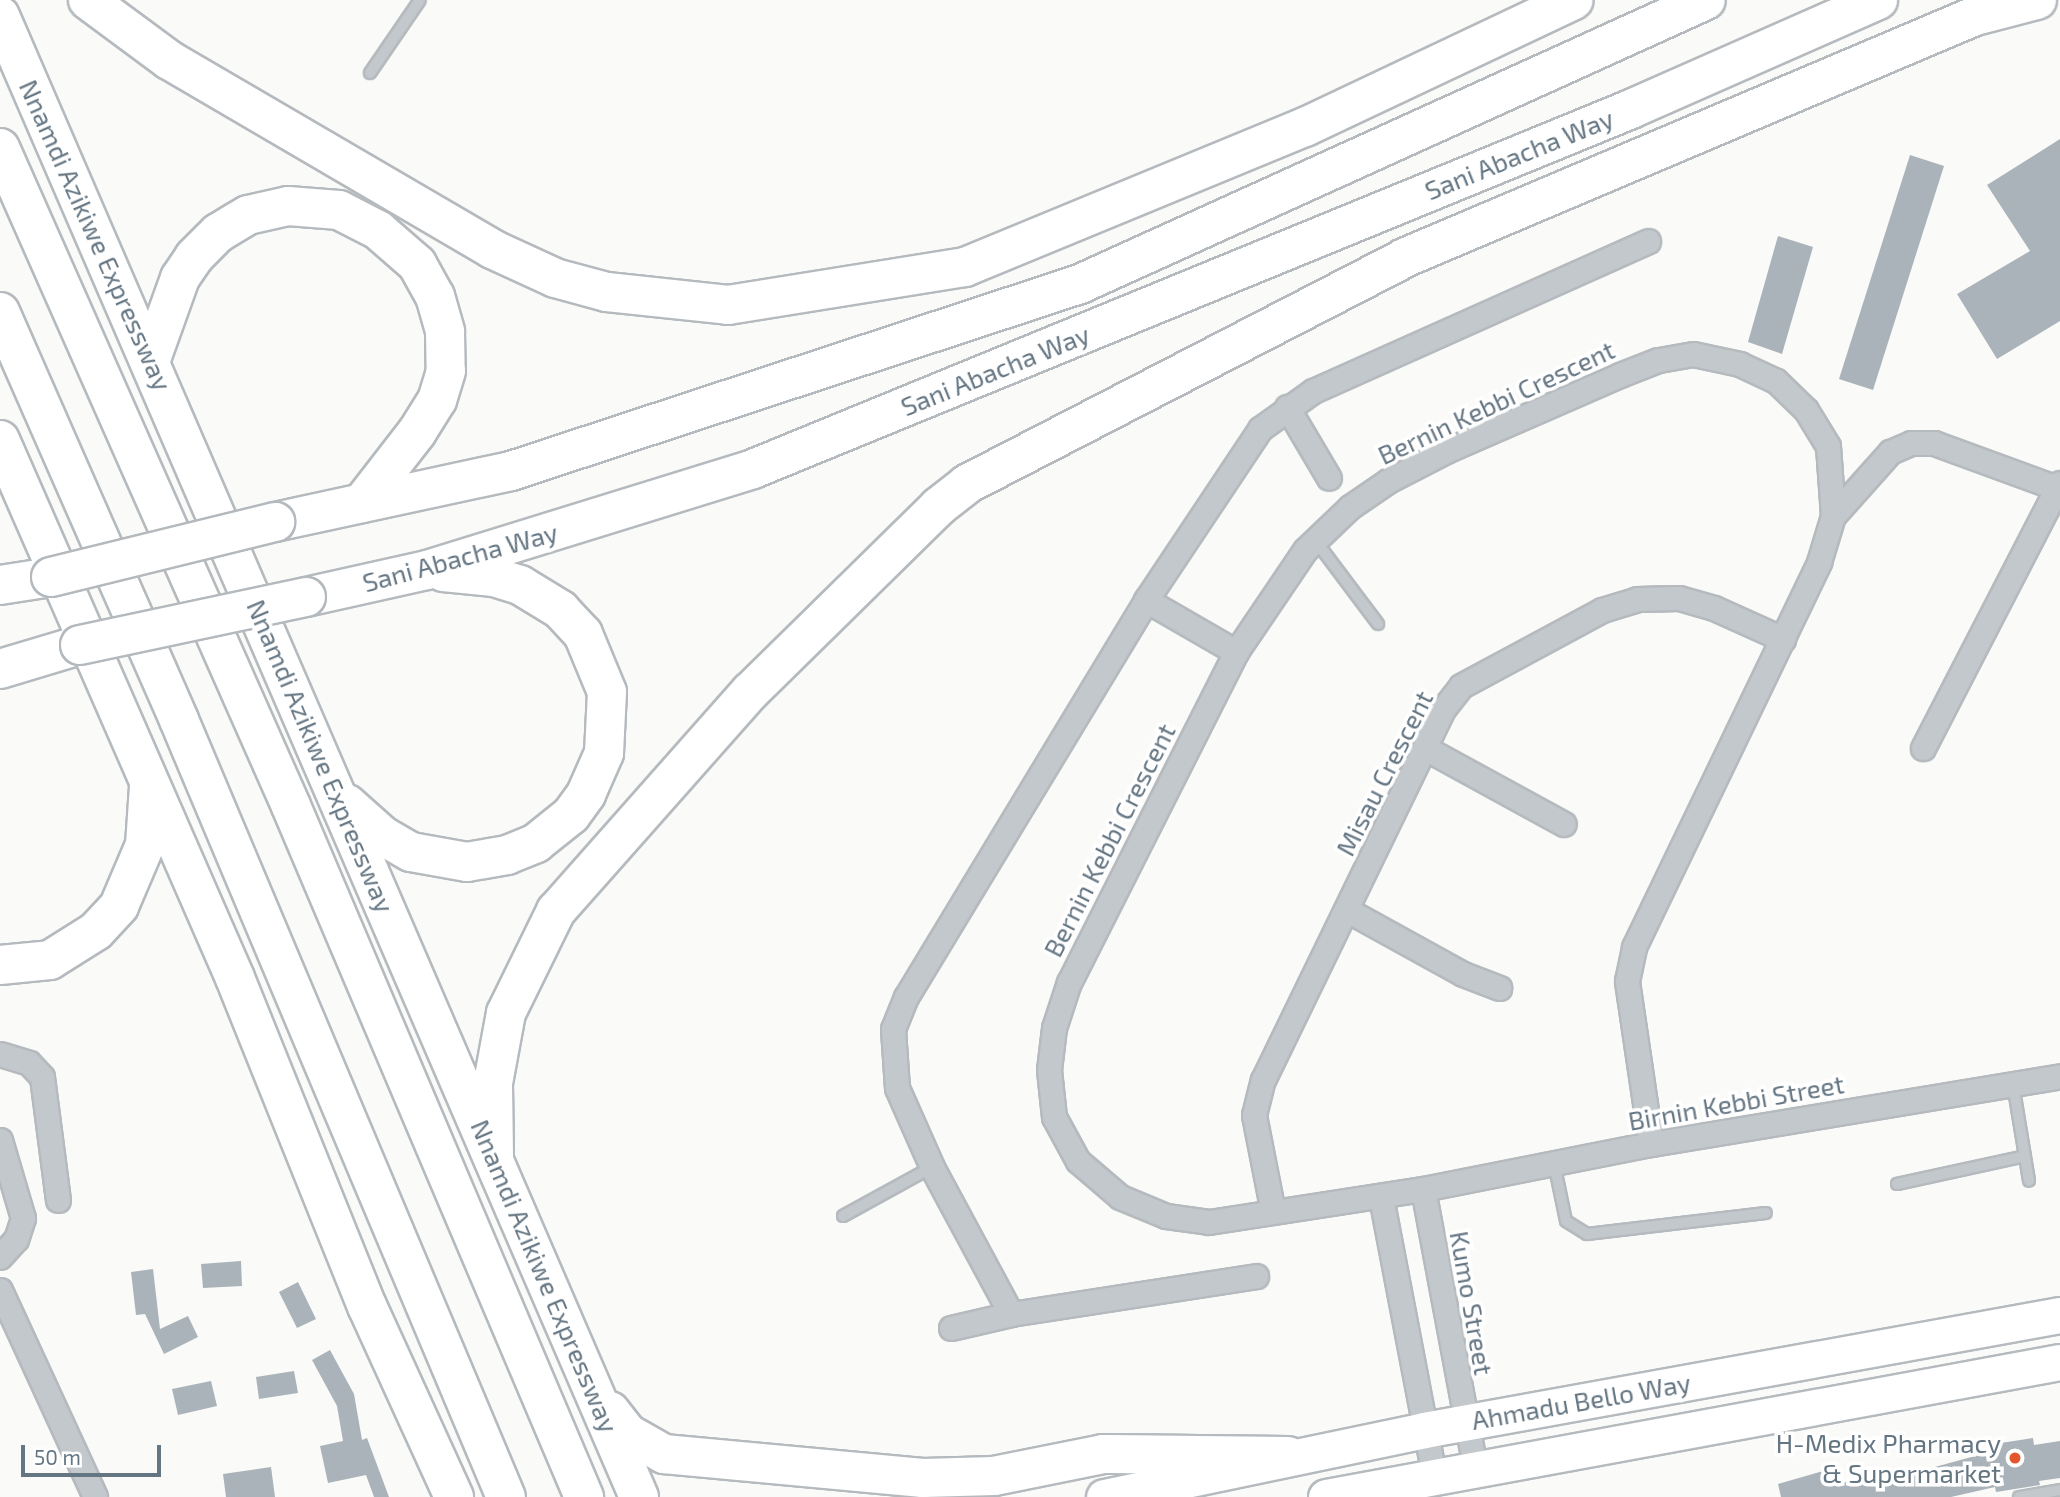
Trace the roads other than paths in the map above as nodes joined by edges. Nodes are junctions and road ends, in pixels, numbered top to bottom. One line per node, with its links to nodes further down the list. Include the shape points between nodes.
1 (88, 0): 11 (highway, via 169,60 492,249 555,278 607,292 728,305 965,267)
2 (420, 0): 8 (lane)
3 (1574, 0): 11 (highway)
4 (1706, 0): 9 (highway, Sani Abacha Way)
5 (1878, 0): 10 (highway, Sani Abacha Way)
6 (2037, 0): 14 (highway, via 1975,16)
7 (0, 16): 16 (highway, Nnamdi Azikiwe Expressway)
8 (370, 73)
9 (1531, 77): 11 (highway); 21 (highway, Sani Abacha Way, via 1080,284 511,471)
10 (1631, 108): 14 (highway); 24 (highway, Sani Abacha Way, via 753,469)
11 (1305, 127)
12 (0, 148): 36 (highway, Nnamdi Azikiwe Expressway)
13 (1648, 241): 17 (street)
14 (1404, 258): 48 (highway, via 967,484 760,682 555,911 506,1013 493,1083)
15 (0, 312): 31 (highway)
16 (151, 359): 21 (highway, via 180,278 194,257 218,233 248,215 288,206 339,210 378,230 417,264 435,296 445,332 446,371 437,400 417,432); 35 (highway, Nnamdi Azikiwe Expressway)
17 (1287, 407): 19 (street); 26 (street, via 1260,429)
18 (0, 440): 34 (highway)
19 (1329, 478)
20 (2059, 485): 22 (street, via 1934,443 1910,443 1890,452); 33 (street)
21 (362, 503): 25 (highway, Sani Abacha Way, bridge)
22 (1833, 516): 23 (street, Bernin Kebbi Crescent, via 1828,446 1806,410 1776,381 1740,364 1693,354 1658,360 1446,451 1388,481); 28 (street, Bernin Kebbi Crescent, via 1819,562)
23 (1315, 540): 27 (lane); 29 (street, Bernin Kebbi Crescent, via 1267,601)
24 (427, 570): 30 (highway, Sani Abacha Way, bridge, via 80,645); 35 (highway, via 494,577 520,585 561,610 583,634 604,682 604,753 571,815 536,843 508,855 467,862 411,852 383,836)
25 (0, 585)
26 (1146, 600): 29 (street); 51 (street, via 906,997 893,1029 897,1088)
27 (1378, 624)
28 (1783, 639): 32 (street, Misau Crescent, via 1679,598 1637,599 1602,610 1461,686 1444,708); 47 (street, Bernin Kebbi Crescent, via 1634,947 1627,981)
29 (1236, 652): 57 (street, Bernin Kebbi Crescent, via 1069,982 1054,1028 1049,1070 1054,1117 1078,1161 1121,1197 1166,1216 1209,1222)
30 (0, 669)
31 (179, 720): 40 (highway); 78 (highway)
32 (1425, 748): 37 (street); 38 (street, Misau Crescent)
33 (1923, 748)
34 (149, 781): 39 (highway, via 145,845 119,906 96,931 50,960); 40 (highway)
35 (337, 795): 45 (highway, Nnamdi Azikiwe Expressway)
36 (291, 806): 45 (highway); 79 (highway, Nnamdi Azikiwe Expressway)
37 (1564, 824)
38 (1347, 911): 41 (street, via 1463,974); 57 (street, Misau Crescent, via 1263,1080 1254,1115)
39 (0, 965)
40 (235, 978): 70 (highway, via 368,1306)
41 (1499, 988)
42 (0, 1054): 56 (street, via 29,1063 42,1077)
43 (2060, 1076): 44 (street, Birnin Kebbi Street)
44 (2013, 1084): 47 (street, Birnin Kebbi Street); 49 (lane)
45 (473, 1105): 48 (highway, Nnamdi Azikiwe Expressway)
46 (0, 1140): 60 (street, via 23,1217 16,1239)
47 (1651, 1144): 50 (street, Birnin Kebbi Street)
48 (494, 1156): 67 (highway, Nnamdi Azikiwe Expressway)
49 (2025, 1156): 52 (lane); 53 (lane)
50 (1554, 1163): 54 (street, Birnin Kebbi Street); 58 (lane, via 1566,1221 1587,1234)
51 (932, 1167): 59 (lane); 63 (street)
52 (2029, 1181)
53 (1897, 1184)
54 (1423, 1189): 55 (street, Bernin Kebbi Crescent); 68 (street, Kumo Street)
55 (1381, 1196): 57 (street, Bernin Kebbi Crescent); 69 (street)
56 (58, 1200)
57 (1273, 1212)
58 (1766, 1213)
59 (843, 1216)
60 (0, 1257)
61 (1256, 1276): 63 (street)
62 (0, 1290): 75 (street)
63 (1011, 1314): 65 (street)
64 (2060, 1315): 68 (main road, Ahmadu Bello Way)
65 (951, 1328)
66 (2060, 1362): 72 (main road, Ahmadu Bello Way)
67 (585, 1370): 71 (highway, via 627,1433 643,1446 687,1457 958,1479 1103,1454); 80 (highway, Nnamdi Azikiwe Expressway)
68 (1466, 1422): 69 (main road, Ahmadu Bello Way); 72 (street, Kumo Street)
69 (1424, 1430): 71 (main road, Ahmadu Bello Way); 73 (street)
70 (427, 1434): 76 (highway); 77 (highway)
71 (1288, 1456): 81 (main road, Ahmadu Bello Way)
72 (1475, 1467): 73 (main road, Ahmadu Bello Way)
73 (1414, 1485): 82 (main road, Ahmadu Bello Way)
74 (2060, 1490): 83 (lane)
75 (95, 1497)
76 (445, 1497)
77 (454, 1497)
78 (506, 1497)
79 (584, 1497)
80 (639, 1497)
81 (1104, 1497)
82 (1326, 1497)
83 (2019, 1497)

